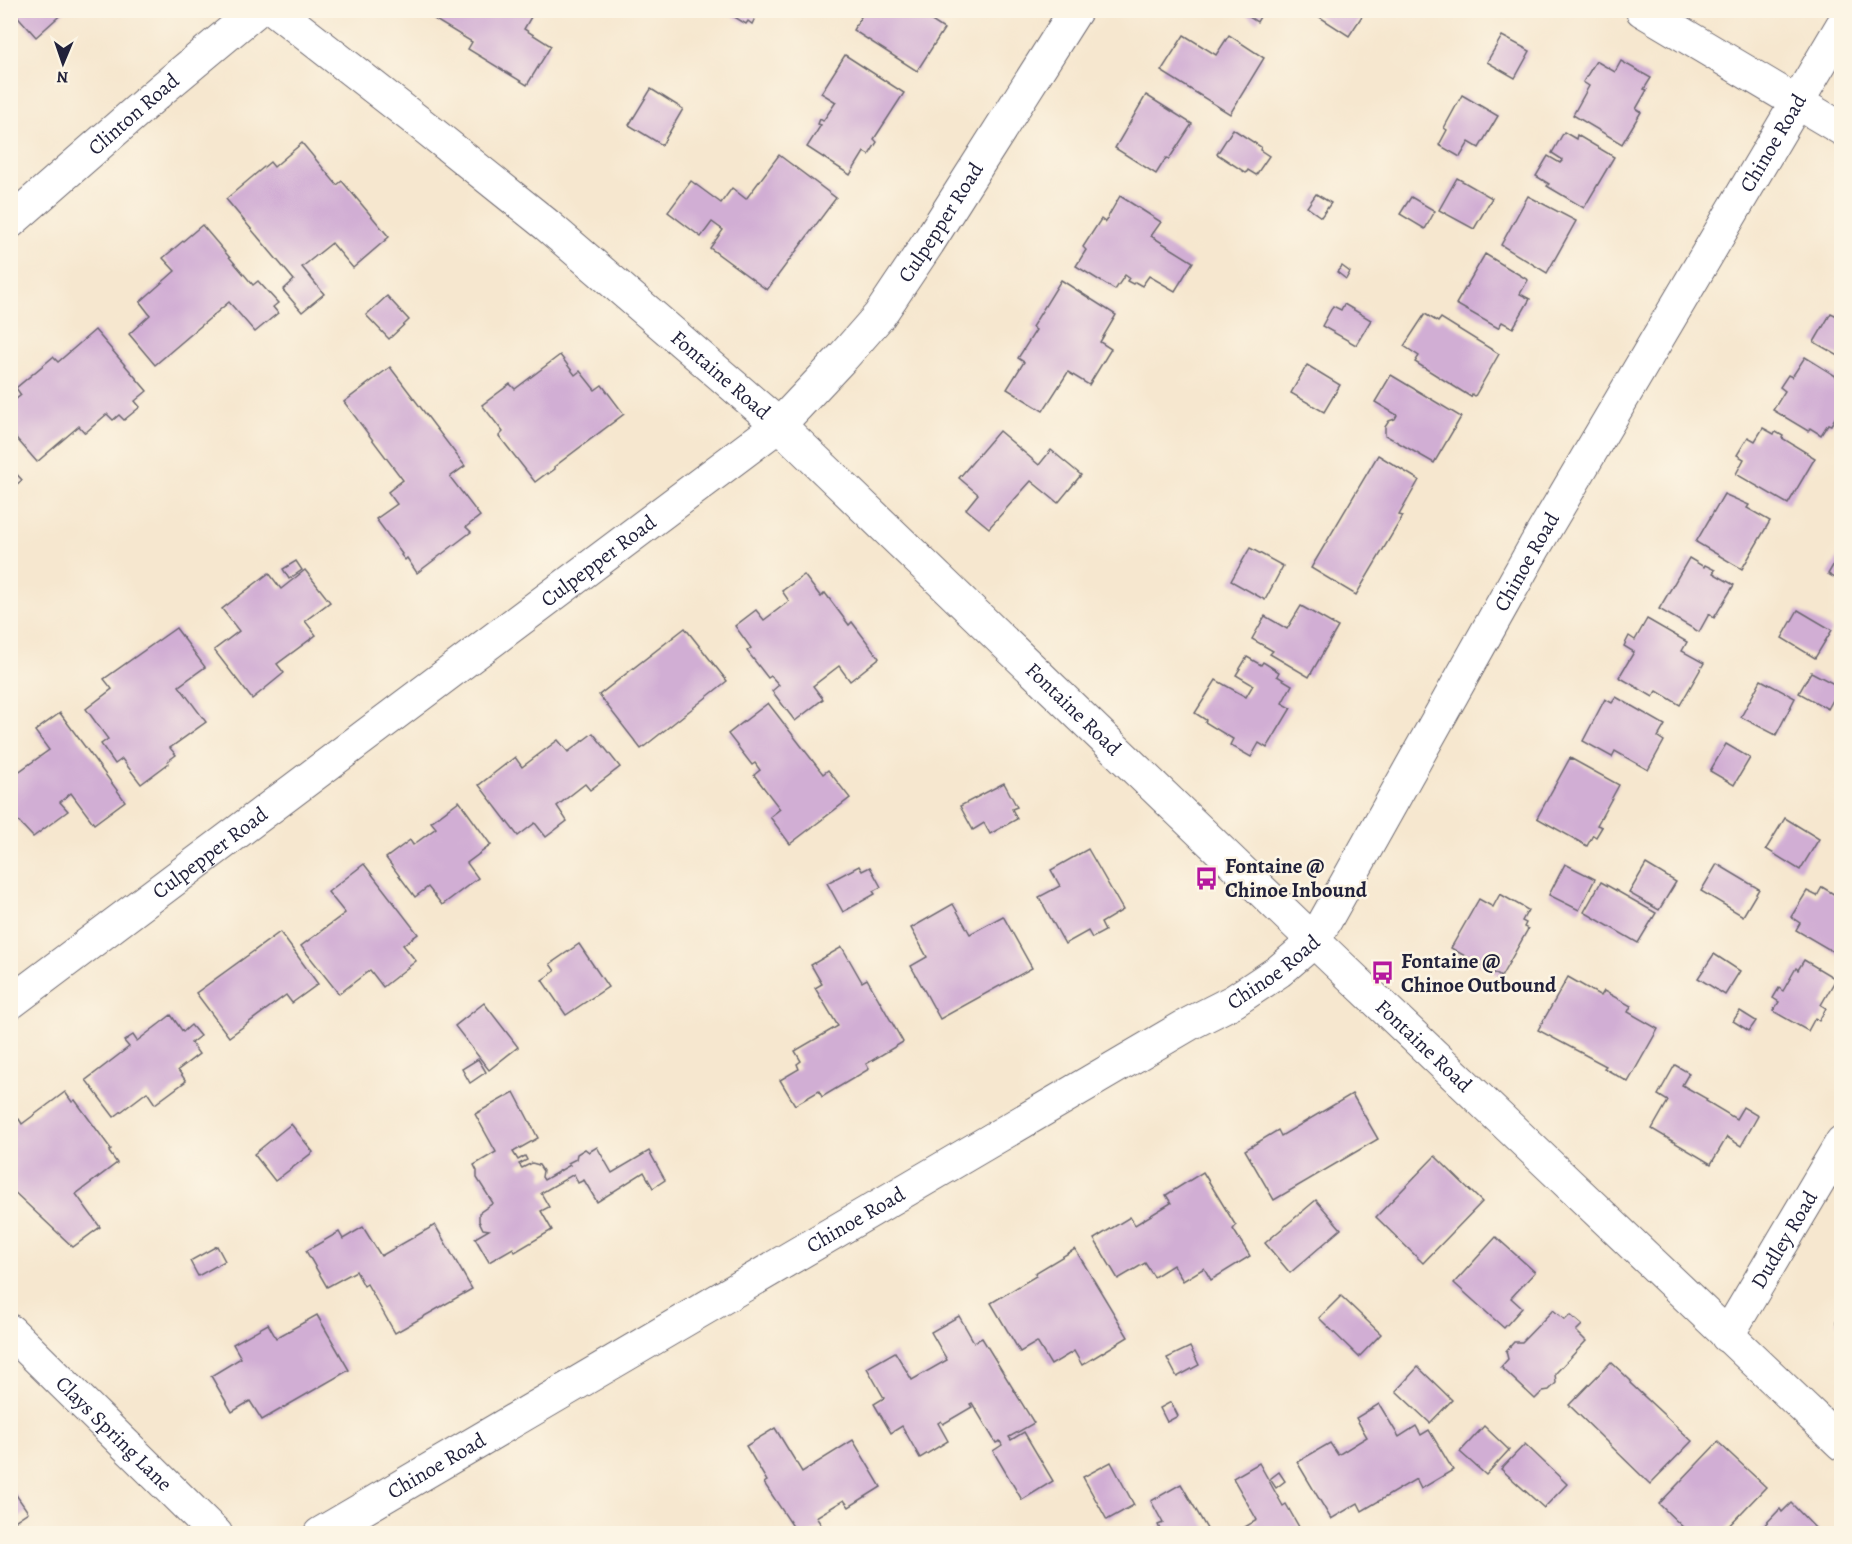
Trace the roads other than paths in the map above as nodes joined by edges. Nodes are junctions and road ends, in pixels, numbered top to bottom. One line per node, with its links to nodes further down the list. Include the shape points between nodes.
1 (257, 10): 8 (street, Clinton Road)
2 (275, 10): 9 (street, Fontaine Road, via 548,225)
3 (1076, 10): 9 (street, Culpepper Road, via 879,316)
4 (1642, 10): 6 (street)
5 (1842, 26): 6 (street, Chinoe Road)
6 (1796, 102): 7 (street); 10 (street, Chinoe Road, via 1535,546)
7 (1842, 129)
8 (10, 222)
9 (779, 425): 10 (street, Fontaine Road); 11 (street, Culpepper Road)
10 (1314, 941): 14 (street, Fontaine Road); 17 (street, Chinoe Road, via 1234,1001)
11 (10, 1003)
12 (1842, 1142): 14 (street, Dudley Road)
13 (10, 1331): 16 (street, Clays Spring Lane)
14 (1727, 1336): 15 (street, Fontaine Road)
15 (1842, 1444)
16 (216, 1533)
17 (320, 1533)

